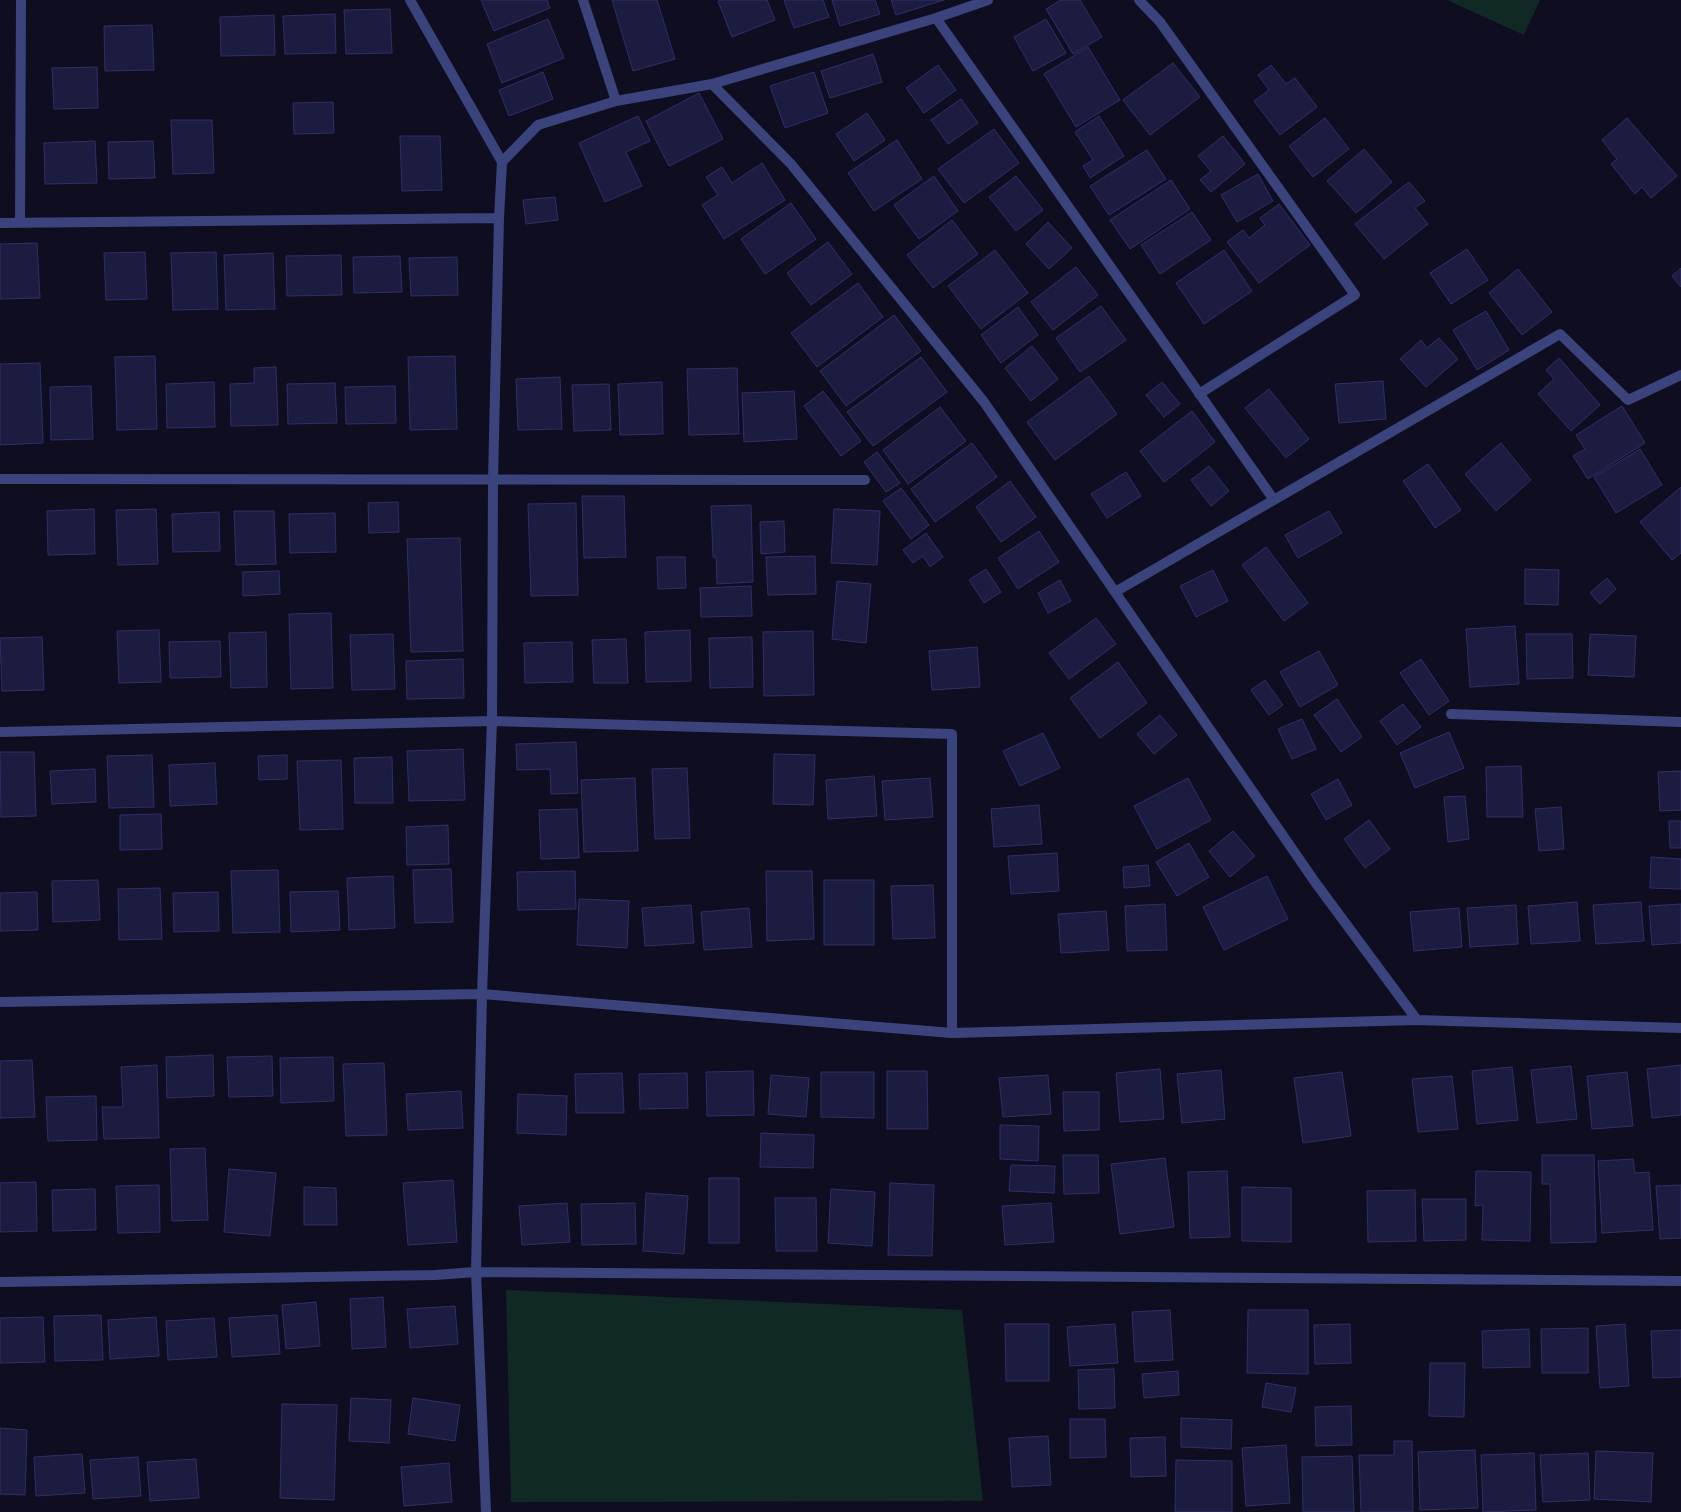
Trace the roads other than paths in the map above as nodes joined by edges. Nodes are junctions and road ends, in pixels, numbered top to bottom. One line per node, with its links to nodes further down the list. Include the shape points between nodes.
1 (21, 0): 12 (street)
2 (410, 0): 9 (street)
3 (582, 0): 8 (street)
4 (988, 0): 6 (street)
5 (1139, 0): 14 (street, via 1160,22 1356,295)
6 (936, 18): 7 (street); 14 (street)
7 (712, 84): 8 (street); 19 (street, via 791,164 984,402)
8 (616, 101): 9 (street, via 538,125)
9 (502, 162): 10 (street)
10 (499, 218): 12 (street); 16 (street)
11 (0, 223): 12 (street)
12 (20, 223)
13 (1681, 375): 18 (street, via 1628,400 1560,334)
14 (1199, 394): 18 (street)
15 (0, 479): 16 (street)
16 (493, 480): 17 (street); 21 (street)
17 (865, 480)
18 (1274, 500): 19 (street)
19 (1115, 592): 26 (street, via 1315,882)
20 (1451, 714): 22 (street)
21 (492, 721): 23 (street); 24 (street); 28 (street, via 952,734)
22 (1681, 722)
23 (0, 732)
24 (482, 994): 25 (street); 28 (street); 29 (street)
25 (0, 1002)
26 (1416, 1020): 27 (street); 28 (street)
27 (1681, 1028)
28 (952, 1033)
29 (476, 1272): 30 (street); 31 (street); 32 (street)
30 (1681, 1281)
31 (0, 1282)
32 (486, 1512)

